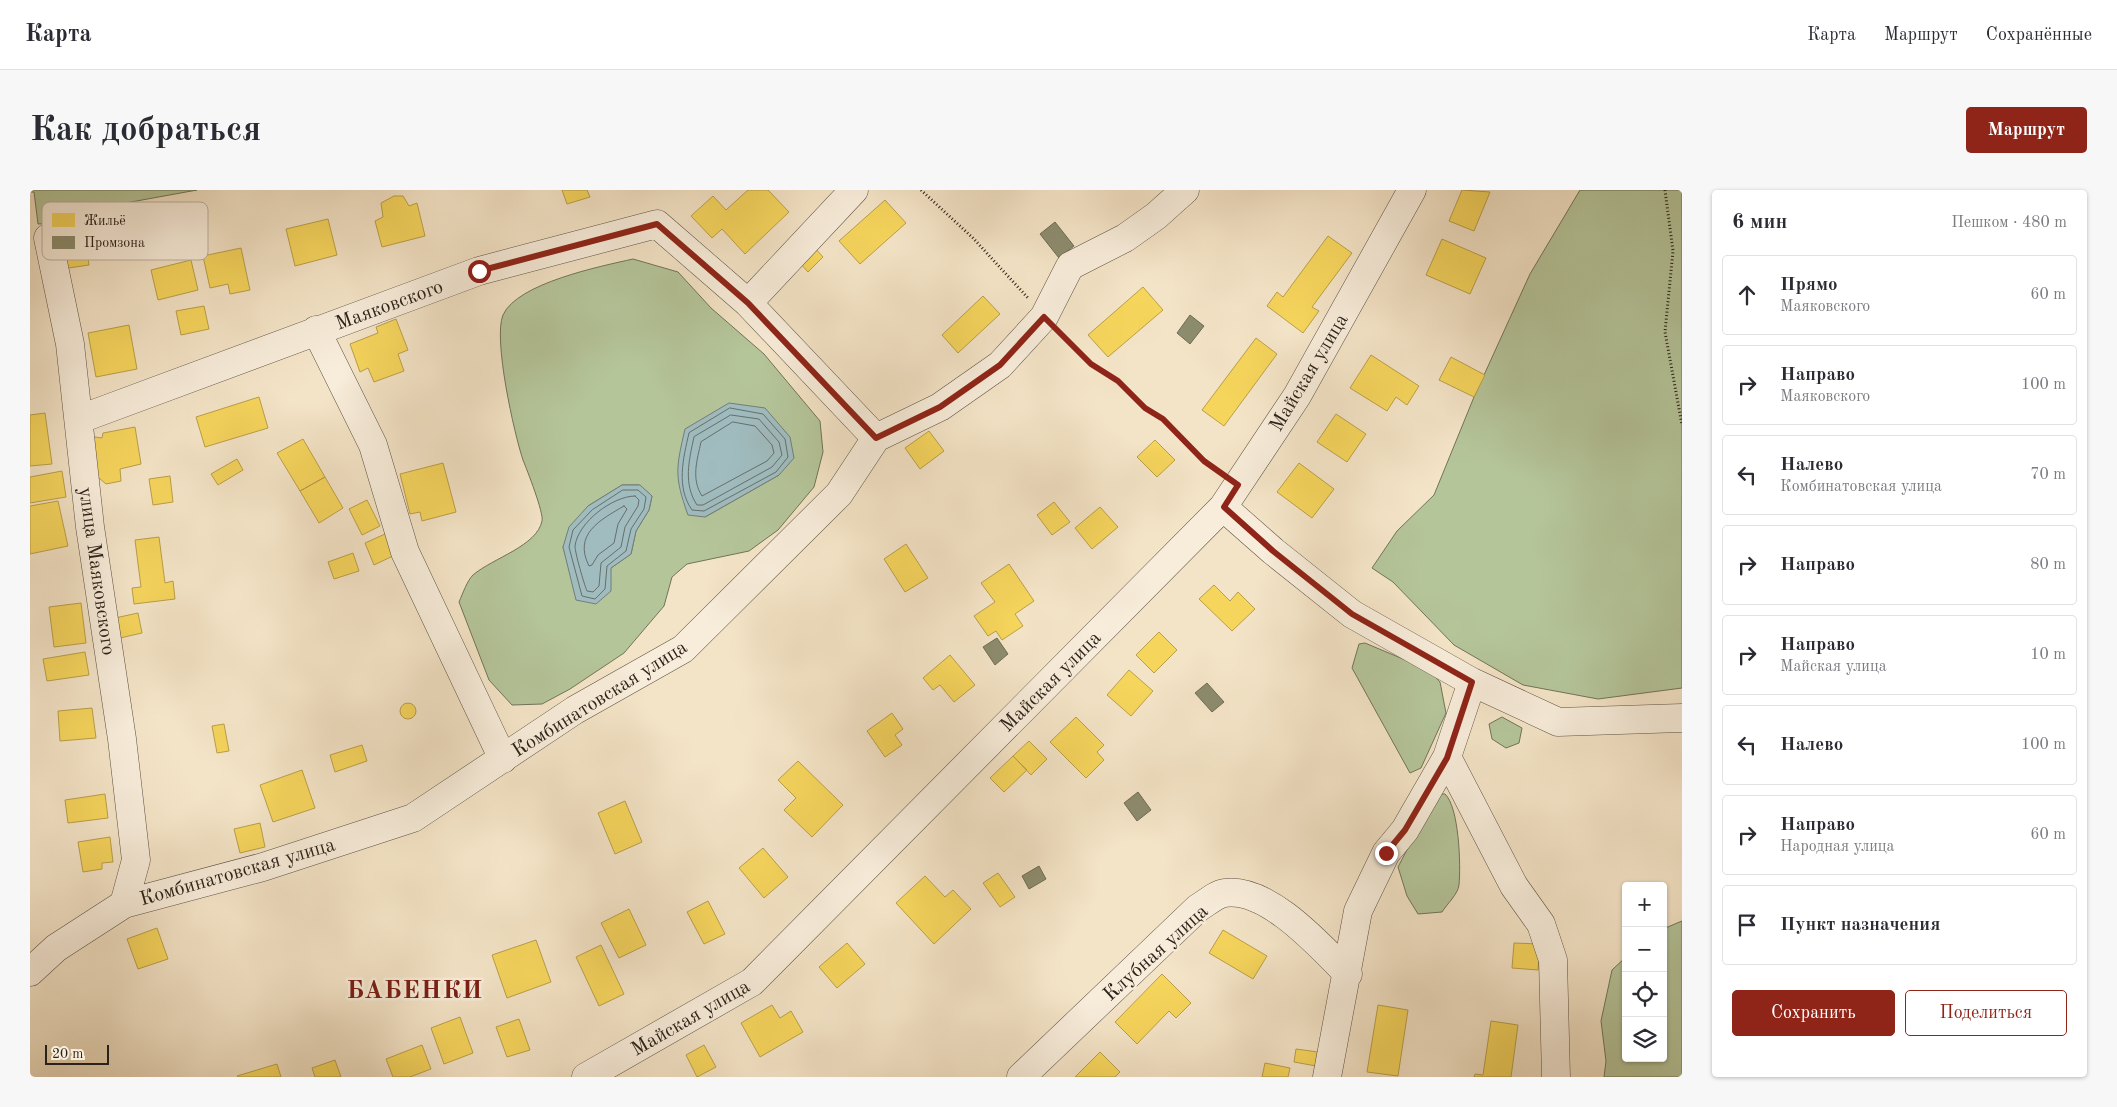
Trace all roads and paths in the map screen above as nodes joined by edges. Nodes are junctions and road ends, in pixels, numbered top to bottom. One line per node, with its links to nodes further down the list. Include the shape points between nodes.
1 (854, 190): 7 (street)
2 (921, 190): 8 (path, via 973,238)
3 (1185, 190): 8 (street, via 1125,238 1070,266)
4 (1412, 190): 13 (street, Майская улица, via 1297,396)
5 (1665, 190): 11 (path, via 1673,251 1665,332)
6 (53, 260): 10 (street, улица Маяковского, via 70,344)
7 (748, 303): 9 (street, Маяковского, via 657,224 479,271); 12 (street, Маяковского)
8 (1044, 317): 12 (street, via 1000,365 940,407); 13 (path, via 1091,364 1118,381 1145,408 1163,419 1204,461)
9 (316, 330): 10 (street, Маяковского); 17 (street, Маяковского, via 373,446 405,552)
10 (80, 418): 18 (street, улица Маяковского, via 90,527 122,739 136,860)
11 (1682, 425)
12 (876, 438): 17 (street, Комбинатовская улица, via 839,494 682,649 575,710)
13 (1231, 496): 14 (street, via 1273,551 1352,614); 21 (street, Майская улица, via 752,982)
14 (1472, 682): 15 (street, via 1558,722); 16 (street)
15 (1682, 718)
16 (1447, 758): 20 (street, via 1405,830 1386,853 1358,911); 24 (street, via 1514,886 1541,924 1553,960)
17 (503, 759): 18 (street, Комбинатовская улица, via 413,818 263,867)
18 (124, 904): 19 (street, Комбинатовская улица, via 56,948)
19 (30, 972)
20 (1348, 974): 22 (street, Клубная улица, via 1314,940 1271,906 1246,894 1223,893 1198,908); 23 (street)
21 (586, 1077)
22 (1021, 1077)
23 (1327, 1077)
24 (1556, 1077)

